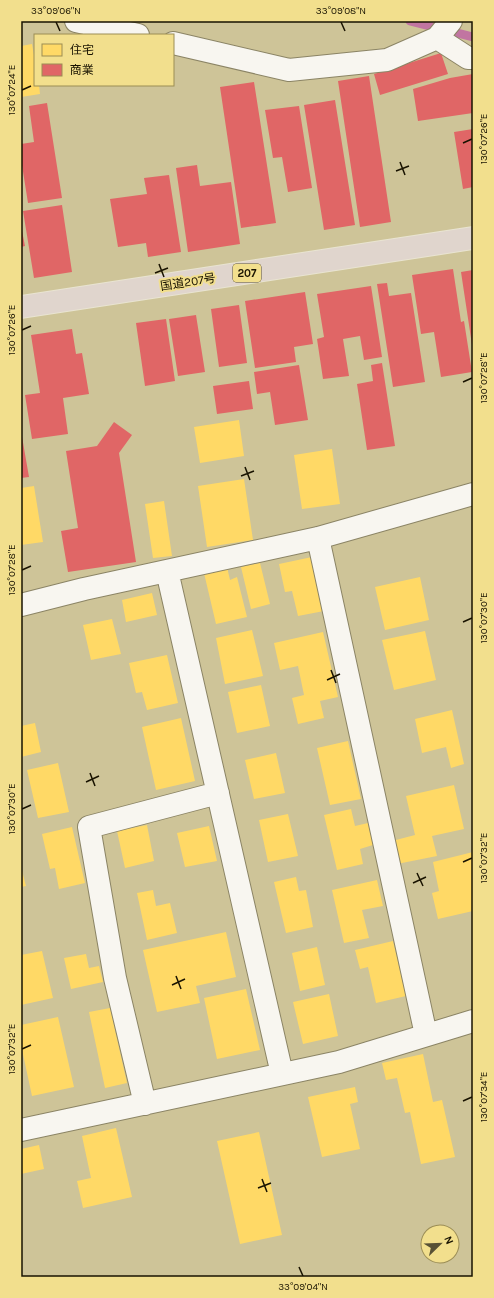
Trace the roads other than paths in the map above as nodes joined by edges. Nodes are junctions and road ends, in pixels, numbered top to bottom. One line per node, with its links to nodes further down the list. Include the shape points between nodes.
1 (76, 21): 3 (street)
2 (450, 21): 4 (street)
3 (134, 34)
4 (436, 38): 5 (street, via 387,60 289,70); 6 (street, via 468,58)
5 (174, 43)
6 (473, 58)
7 (473, 238): 8 (highway, 国道207号 / 207)
8 (21, 307)
9 (473, 494): 10 (street)
10 (318, 538): 11 (street); 15 (street)
11 (167, 571): 12 (street); 13 (street)
12 (21, 605)
13 (218, 793): 16 (street); 17 (street, via 89,827 115,978)
14 (473, 1021): 15 (street)
15 (426, 1035): 16 (street, via 339,1062)
16 (282, 1074): 17 (street)
17 (144, 1104): 18 (street)
18 (21, 1130)

